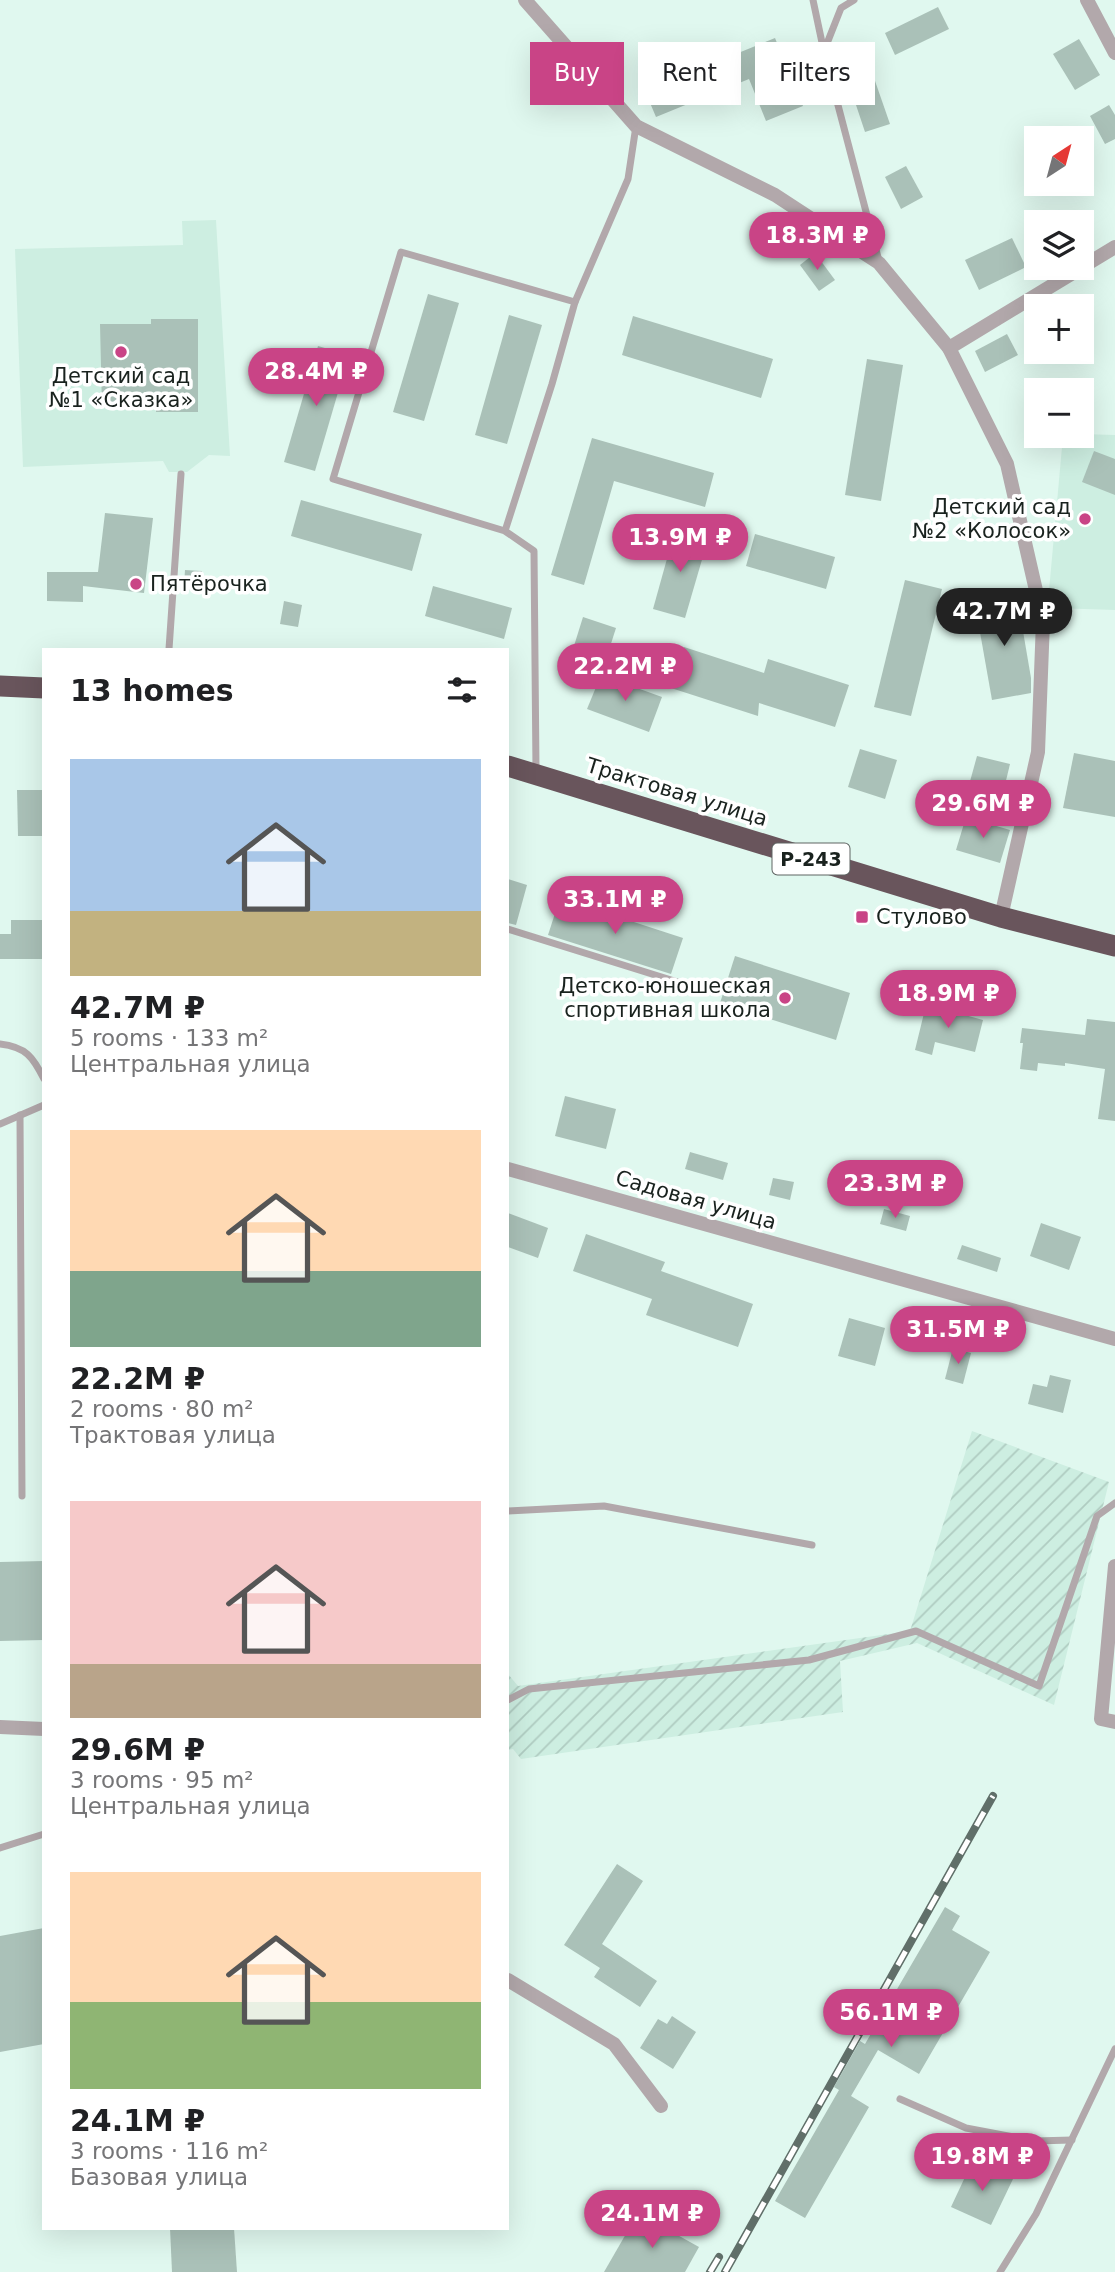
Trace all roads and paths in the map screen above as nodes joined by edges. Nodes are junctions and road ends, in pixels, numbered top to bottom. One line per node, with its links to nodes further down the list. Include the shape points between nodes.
1 (525, 0): 9 (street)
2 (813, 0): 5 (lane)
3 (854, 0): 6 (lane, via 841,8)
4 (1087, 0): 7 (street)
5 (822, 42)
6 (828, 42)
7 (1115, 53)
8 (838, 105): 12 (lane)
9 (636, 126): 12 (street, via 775,195); 14 (lane, via 628,179)
10 (1115, 247): 11 (street)
11 (1094, 260)
12 (879, 263): 15 (street)
13 (1061, 280): 15 (street)
14 (575, 302): 17 (lane); 17 (lane, via 401,252 333,480)
15 (948, 348): 23 (street, via 1007,464 1043,621 1038,752)
16 (181, 474): 18 (lane)
17 (505, 531): 22 (lane, via 534,551)
18 (169, 648)
19 (0, 686): 20 (highway)
20 (42, 688)
21 (509, 766): 22 (highway, Трактовая улица / Р-243)
22 (536, 774): 23 (highway, Трактовая улица / Р-243)
23 (1001, 917): 25 (highway, Трактовая улица / Р-243)
24 (509, 929): 26 (lane)
25 (1115, 946)
26 (684, 984)
27 (0, 1044): 28 (lane, via 14,1045 33,1058)
28 (42, 1075)
29 (42, 1106): 30 (lane)
30 (20, 1115): 31 (lane); 34 (lane)
31 (0, 1124)
32 (509, 1169): 33 (street, Садовая улица)
33 (1115, 1339)
34 (22, 1496)
35 (1115, 1503): 39 (lane, via 1097,1516 1040,1686 916,1631 809,1660 529,1689)
36 (509, 1511): 37 (lane, via 604,1507)
37 (812, 1545)
38 (1115, 1566): 40 (street)
39 (509, 1699)
40 (1108, 1721)
41 (0, 1727): 42 (street)
42 (42, 1729)
43 (42, 1835): 44 (lane)
44 (0, 1848)
45 (509, 1981): 48 (street, via 614,2044)
46 (1115, 2049): 49 (lane)
47 (900, 2099): 49 (lane, via 966,2128 1035,2141)
48 (661, 2106)
49 (1072, 2140): 50 (lane, via 1037,2214)
50 (1000, 2272)

